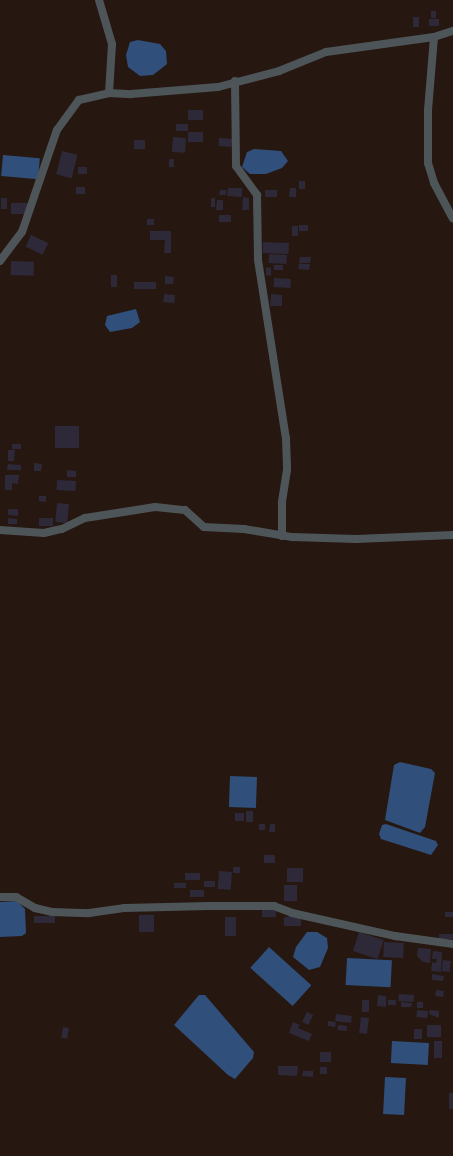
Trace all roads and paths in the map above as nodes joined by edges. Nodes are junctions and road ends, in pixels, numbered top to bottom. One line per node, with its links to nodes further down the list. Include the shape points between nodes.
1 (99, 0): 5 (street, via 112,44)
2 (453, 31): 3 (street)
3 (434, 37): 4 (street, via 326,52 279,71); 6 (street, via 428,163)
4 (235, 81): 5 (street, via 178,91); 10 (street, via 236,166 257,195 258,260 286,438)
5 (109, 93): 7 (street, via 79,100 57,130 22,232)
6 (453, 218)
7 (0, 261)
8 (0, 530): 10 (street, via 44,533 85,518 155,507 185,510 204,527)
9 (453, 535): 10 (street, via 356,539)
10 (282, 536)
11 (0, 897): 12 (street, via 16,897 52,912 274,906 395,936)
12 (453, 944)

